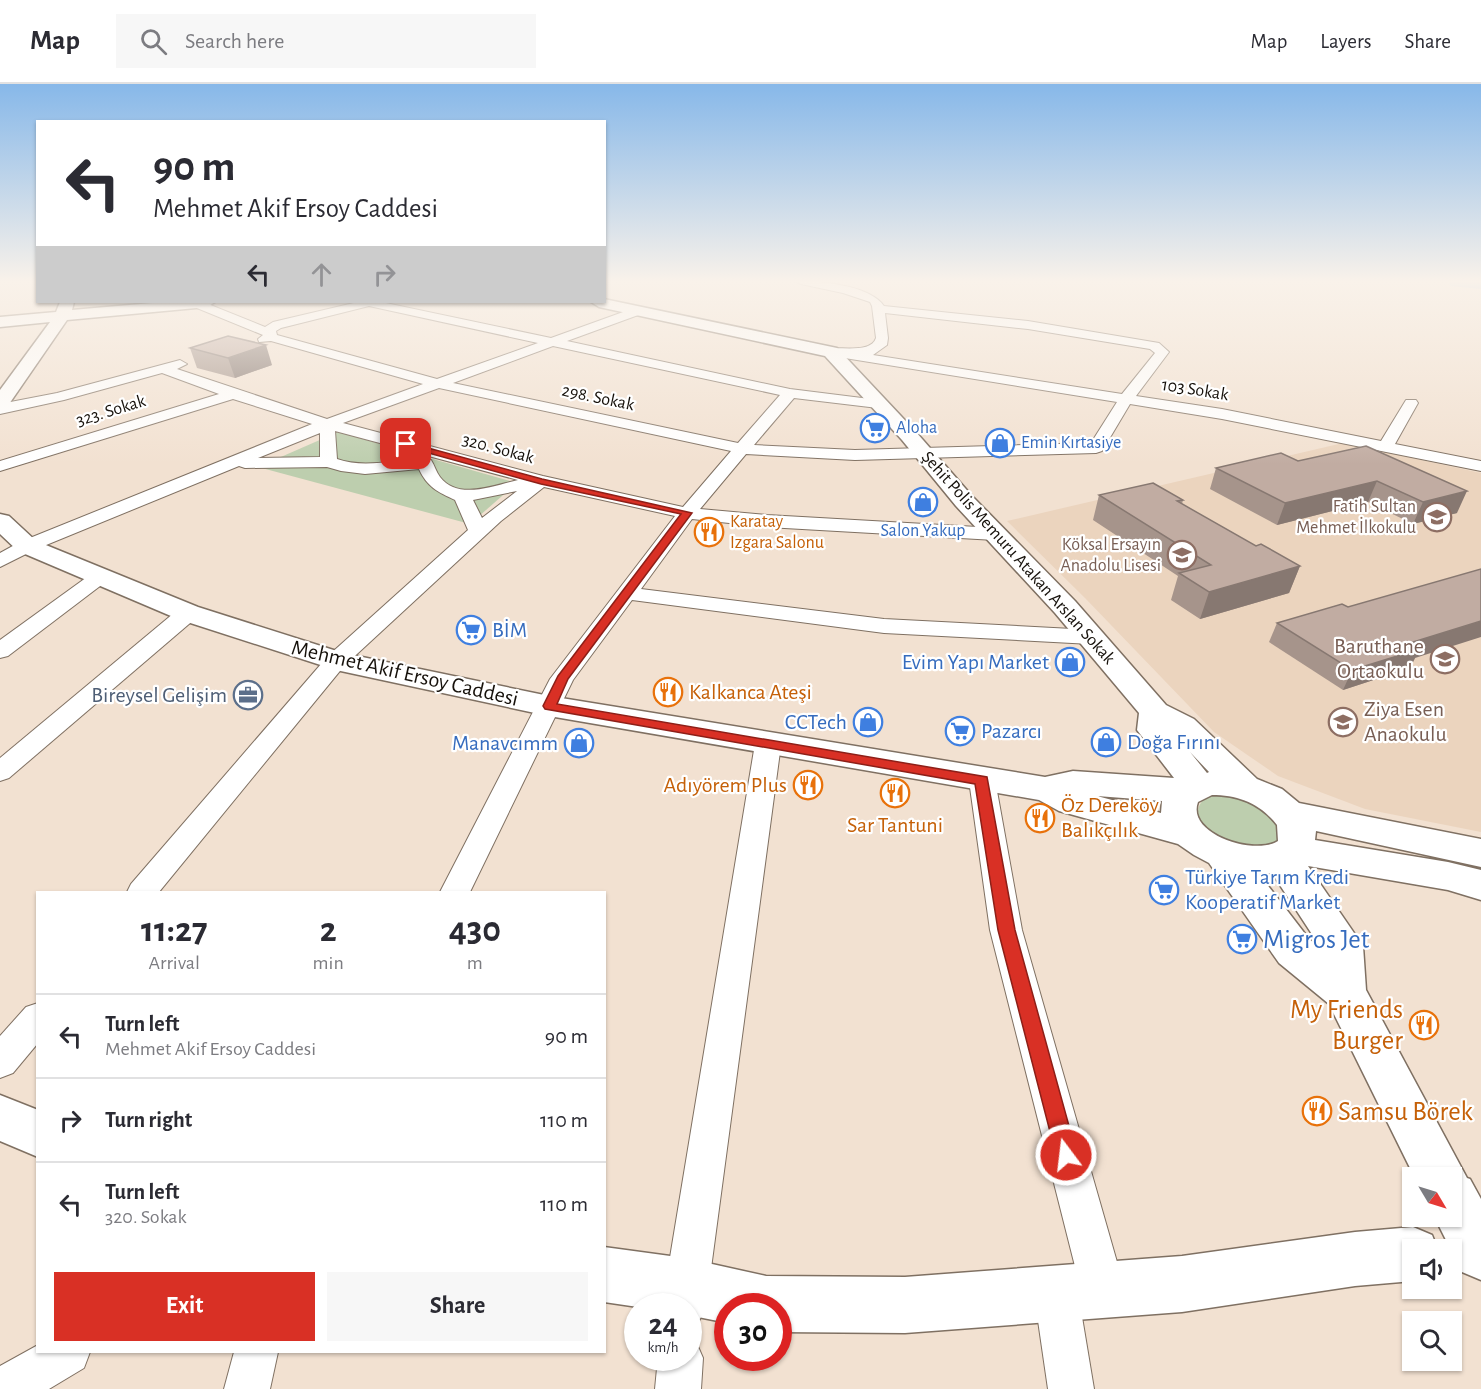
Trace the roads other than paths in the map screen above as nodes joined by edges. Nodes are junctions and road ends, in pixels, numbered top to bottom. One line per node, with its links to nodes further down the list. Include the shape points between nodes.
1 (42, 342): 14 (street)
2 (293, 342): 10 (street, 298. Sokak)
3 (553, 342): 10 (street); 11 (street)
4 (783, 342): 7 (street)
5 (881, 342): 7 (street, via 871,351)
6 (1129, 342): 13 (street, via 1154,346 1162,352)
7 (831, 352): 13 (street, 103 Sokak); 16 (street, Şehit Polis Memuru Atakan Arslan Sokak)
8 (196, 359): 9 (street)
9 (164, 369): 12 (street, 320. Sokak); 17 (street)
10 (439, 384): 18 (street); 20 (street, 298. Sokak)
11 (790, 393): 16 (street); 20 (street)
12 (233, 394): 18 (street, 320. Sokak); 26 (street, 323. Sokak)
13 (1126, 399): 19 (street, 103 Sokak); 21 (street, 298. Sokak, via 1096,448)
14 (0, 403)
15 (1411, 403): 19 (street)
16 (878, 404): 21 (street, Şehit Polis Memuru Atakan Arslan Sokak)
17 (0, 409)
18 (327, 424): 22 (street, 320. Sokak); 23 (street); 24 (street)
19 (1386, 446): 27 (street, 103 Sokak)
20 (743, 449): 21 (street, 298. Sokak); 30 (street)
21 (924, 454): 33 (street, Şehit Polis Memuru Atakan Arslan Sokak)
22 (445, 455): 25 (street); 28 (street, 320. Sokak)
23 (329, 462): 24 (street); 25 (street, via 340,468 367,470)
24 (229, 464): 34 (street)
25 (425, 464): 29 (street, via 440,488)
26 (0, 466)
27 (1481, 466)
28 (541, 481): 29 (street); 30 (street, 320. Sokak); 32 (street)
29 (463, 497): 32 (street)
30 (687, 513): 33 (street, 320. Sokak); 37 (street)
31 (0, 521): 34 (street, Mehmet Akif Ersoy Caddesi)
32 (478, 531): 41 (street)
33 (995, 534): 39 (street, Şehit Polis Memuru Atakan Arslan Sokak)
34 (27, 546): 35 (street); 36 (street, Mehmet Akif Ersoy Caddesi)
35 (0, 561)
36 (100, 576): 38 (street, Mehmet Akif Ersoy Caddesi); 40 (street)
37 (625, 593): 39 (street, via 884,626); 42 (street, via 562,678)
38 (188, 613): 41 (street, Mehmet Akif Ersoy Caddesi); 45 (street)
39 (1091, 637): 43 (street, Şehit Polis Memuru Atakan Arslan Sokak)
40 (0, 651)
41 (336, 660): 42 (street, Mehmet Akif Ersoy Caddesi); 55 (street)
42 (549, 706): 44 (street, Mehmet Akif Ersoy Caddesi); 56 (street)
43 (1155, 712): 47 (street, via 1182,726); 48 (street, via 1154,730)
44 (768, 744): 46 (street, Mehmet Akif Ersoy Caddesi); 69 (street)
45 (0, 772)
46 (982, 780): 49 (street, Mehmet Akif Ersoy Caddesi); 67 (street, via 1006,930)
47 (1245, 787): 48 (street, via 1212,783); 50 (street, via 1262,793)
48 (1192, 788): 49 (street, via 1073,783); 51 (street, via 1180,799 1178,810 1182,822)
49 (1047, 789): 51 (street, via 1072,802)
50 (1288, 813): 52 (street); 53 (street, via 1297,826 1299,839)
51 (1207, 844): 53 (street, via 1244,860 1264,861); 57 (street, via 1294,951)
52 (1481, 853)
53 (1288, 854): 54 (street, via 1448,876); 57 (street, via 1342,946)
54 (1481, 885)
55 (143, 891)
56 (456, 891)
57 (1344, 991): 62 (street)
58 (36, 1019): 59 (street)
59 (0, 1062)
60 (0, 1118): 61 (street)
61 (36, 1133)
62 (1436, 1167)
63 (1462, 1222): 64 (street)
64 (1473, 1250)
65 (1402, 1255): 67 (street, via 1182,1284)
66 (606, 1275): 68 (street)
67 (1079, 1292): 70 (street, via 905,1305 766,1304); 77 (street)
68 (673, 1293)
69 (684, 1293)
70 (702, 1298)
71 (66, 1353): 74 (street)
72 (256, 1353): 75 (street)
73 (679, 1371): 76 (street)
74 (5, 1389)
75 (247, 1389)
76 (678, 1389)
77 (1071, 1389)

